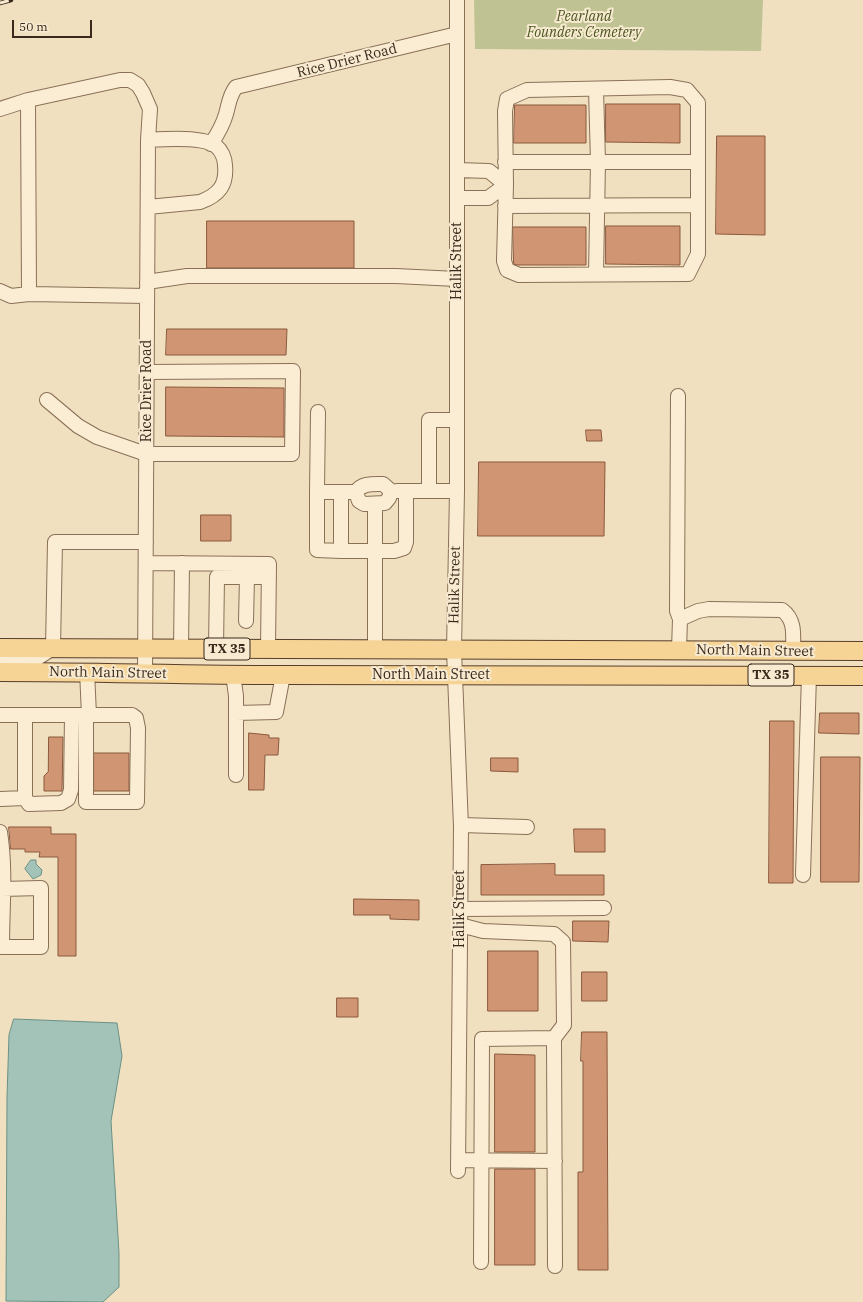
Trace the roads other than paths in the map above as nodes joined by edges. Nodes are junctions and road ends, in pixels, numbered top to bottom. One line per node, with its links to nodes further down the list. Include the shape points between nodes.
1 (457, 0): 2 (street, Halik Street)
2 (457, 34): 7 (street, Rice Drier Road, via 236,87); 11 (street, Halik Street)
3 (596, 89): 8 (street, via 527,90 507,99); 9 (street); 10 (street, via 687,90 698,103)
4 (28, 100): 5 (street); 6 (street, Rice Drier Road, via 130,80 138,85 150,109); 22 (street)
5 (0, 109)
6 (148, 140): 7 (street, via 203,141); 17 (street, Rice Drier Road)
7 (212, 144): 17 (street, via 216,145 225,158 225,181 218,191 200,202)
8 (506, 162): 9 (street); 12 (street)
9 (598, 162): 10 (street); 16 (street)
10 (698, 162): 14 (street)
11 (457, 170): 12 (street, via 489,171); 13 (street, Halik Street)
12 (506, 185): 13 (street, via 488,198); 15 (street)
13 (457, 198): 19 (street, Halik Street)
14 (698, 205): 16 (street); 18 (street, via 698,254 688,274)
15 (505, 206): 16 (street); 18 (street, via 504,261 507,270 519,275)
16 (597, 206): 18 (street)
17 (148, 207): 20 (street, Rice Drier Road)
18 (596, 274)
19 (457, 279): 20 (street, via 396,276 187,276); 27 (street, Halik Street)
20 (147, 289): 22 (street); 23 (street, Rice Drier Road)
21 (0, 291): 22 (street, via 11,296)
22 (29, 294)
23 (147, 372): 28 (street, Rice Drier Road); 28 (street, via 293,371 292,454)
24 (678, 396): 44 (street, via 677,611)
25 (47, 400): 28 (street, via 78,426)
26 (318, 412): 32 (street)
27 (457, 420): 30 (street, via 429,420); 31 (street, Halik Street)
28 (146, 454): 37 (street, Rice Drier Road)
29 (406, 491): 30 (street); 35 (street); 39 (street, via 404,548 400,551)
30 (429, 491): 31 (street)
31 (457, 491): 53 (street, Halik Street)
32 (317, 492): 33 (street); 38 (street, via 317,550)
33 (341, 492): 34 (street); 38 (street)
34 (356, 492): 35 (street, via 364,485 382,484); 36 (street, via 359,501 364,504)
35 (391, 492): 36 (street, via 385,503)
36 (375, 504): 39 (street)
37 (146, 542): 40 (street, Rice Drier Road); 47 (street, via 55,542)
38 (341, 550): 39 (street)
39 (375, 551): 52 (street)
40 (146, 563): 41 (street); 48 (street, Rice Drier Road)
41 (182, 564): 43 (street, via 269,564); 49 (street)
42 (247, 577): 43 (street); 45 (street); 50 (street, via 217,576)
43 (269, 577): 51 (street)
44 (680, 620): 54 (street); 55 (street, via 698,611 709,609 782,610 789,615 793,624)
45 (246, 621)
46 (0, 648): 47 (main road, North Main Street / TX 35)
47 (53, 648): 48 (main road, North Main Street / TX 35); 57 (street, via 33,661 3,661)
48 (144, 649): 49 (main road, North Main Street / TX 35); 60 (street, Rice Drier Road)
49 (181, 649): 50 (main road, North Main Street / TX 35)
50 (216, 649): 51 (main road, North Main Street / TX 35)
51 (268, 649): 52 (main road, North Main Street / TX 35)
52 (375, 649): 53 (main road, North Main Street / TX 35)
53 (454, 650): 54 (main road, North Main Street / TX 35); 63 (street, Halik Street)
54 (679, 650): 55 (main road, North Main Street / TX 35); 64 (main road)
55 (793, 651): 56 (main road, North Main Street / TX 35)
56 (863, 651)
57 (0, 665)
58 (87, 671): 59 (main road, North Main Street / TX 35); 60 (main road, North Main Street / TX 35); 71 (street)
59 (0, 672)
60 (144, 673): 61 (main road, North Main Street / TX 35)
61 (233, 674): 62 (main road, North Main Street / TX 35); 67 (street)
62 (283, 675): 63 (main road, North Main Street / TX 35); 67 (street, via 276,712)
63 (455, 675): 64 (main road, North Main Street / TX 35); 75 (street, Halik Street)
64 (680, 675): 65 (main road, North Main Street / TX 35)
65 (809, 675): 66 (main road, North Main Street / TX 35); 78 (street)
66 (863, 676)
67 (236, 713): 72 (street)
68 (0, 715): 69 (street)
69 (25, 715): 70 (street); 73 (street)
70 (72, 715): 71 (street); 73 (street, via 71,790 68,799 61,803 29,804)
71 (88, 715): 71 (street, via 86,802 138,802 136,718 132,715)
72 (236, 775)
73 (25, 798): 74 (street)
74 (0, 799)
75 (461, 824): 76 (street); 80 (street, Halik Street)
76 (527, 827)
77 (0, 832): 79 (street)
78 (803, 875)
79 (2, 889): 79 (street, via 2,947 41,947 41,888)
80 (460, 908): 81 (street); 82 (street, Halik Street)
81 (604, 908)
82 (460, 925): 83 (street, Halik Street); 84 (street, via 484,931 554,934 563,942 564,1025)
83 (459, 1031): 85 (street, via 472,1038); 86 (street, Halik Street, via 458,1165)
84 (554, 1038): 85 (street); 87 (street)
85 (482, 1039): 86 (street)
86 (481, 1160): 87 (street); 88 (street)
87 (555, 1161): 89 (street)
88 (481, 1262)
89 (555, 1266)

